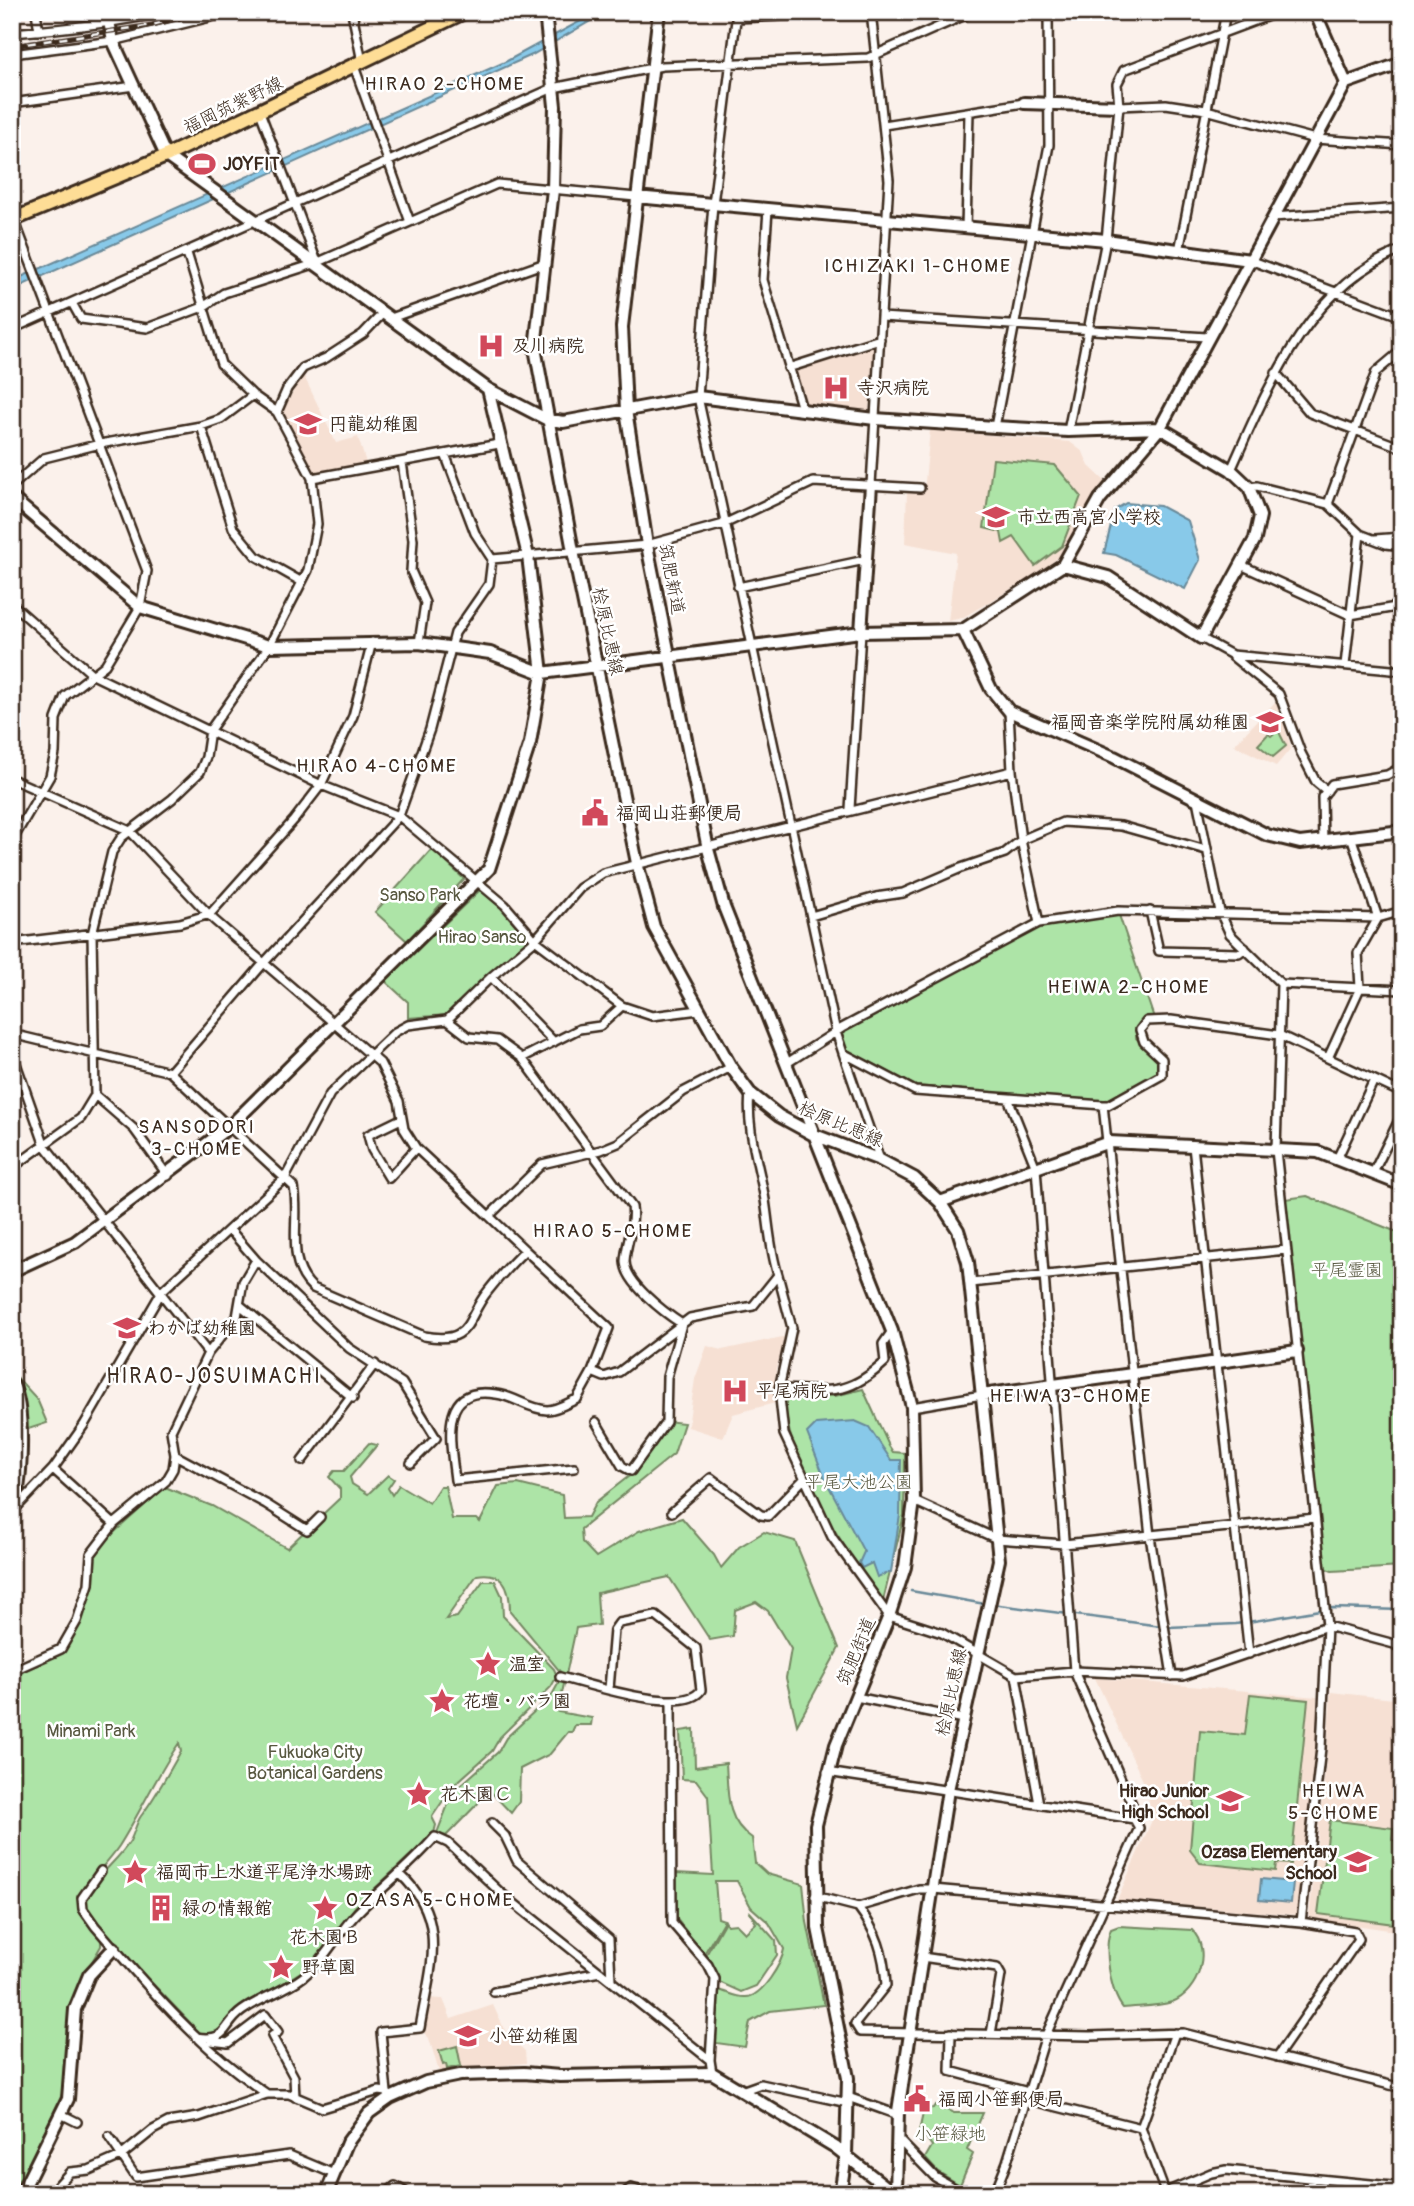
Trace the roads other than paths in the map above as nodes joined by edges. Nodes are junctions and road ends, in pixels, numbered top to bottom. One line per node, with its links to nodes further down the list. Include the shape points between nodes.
1 (36, 12): 16 (street)
2 (165, 12): 15 (street, via 117,23)
3 (231, 12): 19 (street)
4 (352, 12): 22 (street)
5 (464, 12): 22 (main road, 福岡筑紫野線)
6 (545, 12): 28 (street, 桧原比恵線)
7 (659, 12): 25 (street, 筑肥新道)
8 (871, 12): 14 (street); 21 (street)
9 (972, 12): 21 (street)
10 (1048, 12): 31 (street)
11 (1226, 12): 18 (street)
12 (1279, 12): 18 (street)
13 (1315, 12): 26 (street)
14 (736, 15): 23 (street)
15 (107, 17): 16 (street); 19 (street)
16 (39, 31): 17 (street)
17 (12, 33)
18 (1222, 34): 32 (street, via 1124,70 1117,84); 33 (street)
19 (113, 41): 20 (street); 27 (street)
20 (12, 54)
21 (876, 55): 23 (street); 36 (street)
22 (358, 64): 34 (main road, 福岡筑紫野線); 40 (street)
23 (730, 64): 25 (street); 44 (street)
24 (1402, 64): 26 (street)
25 (653, 67): 28 (street); 42 (street, 筑肥新道)
26 (1346, 83): 37 (street)
27 (134, 86): 29 (street); 39 (street)
28 (553, 88): 40 (street); 41 (street, 桧原比恵線)
29 (12, 103)
30 (1024, 103): 31 (street); 35 (street)
31 (1051, 104): 32 (street); 53 (street, via 1049,145)
32 (1119, 106): 33 (street, via 1166,104); 54 (street)
33 (1206, 110): 37 (street); 56 (street)
34 (260, 112): 39 (main road, 福岡筑紫野線); 43 (street)
35 (969, 112): 36 (street); 52 (street)
36 (884, 125): 49 (street, via 889,180)
37 (1315, 139): 38 (street); 47 (street)
38 (1402, 145)
39 (166, 156): 48 (main road, 福岡筑紫野線); 51 (street)
40 (387, 162): 43 (street); 50 (street)
41 (553, 190): 42 (street); 50 (street, via 497,184); 60 (street, 桧原比恵線)
42 (636, 197): 44 (street); 80 (street, 筑肥新道, via 622,327)
43 (296, 202): 51 (street); 59 (street)
44 (713, 204): 46 (street); 78 (street)
45 (1402, 208): 47 (street)
46 (768, 210): 49 (street); 74 (street, via 763,280)
47 (1272, 217): 58 (street)
48 (13, 218): 64 (street)
49 (886, 220): 52 (street); 66 (street)
50 (410, 222): 59 (street)
51 (255, 223): 57 (street); 59 (street)
52 (967, 228): 53 (street)
53 (1032, 234): 54 (street); 68 (street)
54 (1106, 240): 56 (street); 70 (street)
55 (1402, 250): 61 (street, via 1376,260)
56 (1179, 251): 58 (street)
57 (187, 253): 62 (street); 63 (street)
58 (1250, 260): 61 (street); 71 (street)
59 (315, 263): 63 (street, via 224,293); 65 (street)
60 (545, 263): 65 (street); 83 (street, 桧原比恵線, via 535,348)
61 (1337, 291): 67 (street); 75 (street, via 1328,297)
62 (72, 303): 63 (street, via 81,319 147,328); 64 (street)
63 (203, 307): 77 (street, via 221,364)
64 (51, 313): 69 (street); 89 (street)
65 (387, 316): 76 (street); 81 (street, via 326,358 303,368)
66 (881, 317): 68 (street); 72 (street)
67 (1402, 317)
68 (1014, 325): 70 (street); 85 (street)
69 (12, 329)
70 (1088, 330): 71 (street); 88 (street)
71 (1207, 337): 86 (street)
72 (880, 339): 74 (street); 82 (street)
73 (1402, 351): 87 (street, via 1376,372)
74 (788, 368): 79 (street)
75 (1276, 373): 87 (street, via 1310,413); 94 (street)
76 (488, 389): 83 (street); 90 (street)
77 (253, 395): 81 (street); 84 (street, via 221,419)
78 (698, 397): 79 (street); 80 (street); 102 (street)
79 (802, 409): 82 (street)
80 (626, 410): 83 (street, via 563,422); 106 (street, 筑肥新道)
81 (277, 412): 95 (street)
82 (875, 418): 85 (street); 96 (street)
83 (546, 419): 108 (street, 桧原比恵線)
84 (201, 426): 89 (street); 114 (street, via 233,528 256,556)
85 (995, 427): 88 (street)
86 (1160, 429): 88 (street); 94 (street); 112 (street, via 1100,499)
87 (1355, 430): 91 (street); 101 (street)
88 (1068, 431)
89 (100, 444): 97 (street, via 44,458); 118 (street, via 147,571)
90 (499, 444): 92 (street); 109 (street)
91 (1402, 448)
92 (445, 454): 93 (street); 110 (street, via 475,533)
93 (402, 462): 95 (street); 124 (street, via 413,540 411,571 425,603)
94 (1231, 470): 98 (street)
95 (312, 478): 114 (street, via 317,524)
96 (871, 485): 99 (street); 102 (street, via 813,482); 111 (street)
97 (12, 486)
98 (1249, 487): 101 (street); 113 (street, via 1260,516 1255,539)
99 (920, 488)
100 (12, 498): 118 (street)
101 (1328, 504): 103 (street)
102 (724, 524): 106 (street); 115 (street)
103 (1360, 534): 105 (street); 119 (street)
104 (1402, 537): 105 (street)
105 (1371, 539): 107 (street)
106 (647, 545): 108 (street); 129 (street, 筑肥新道)
107 (1402, 546)
108 (573, 551): 109 (street); 130 (street, 桧原比恵線)
109 (528, 556): 110 (street); 133 (street)
110 (492, 559): 127 (street, via 489,584 470,607)
111 (865, 560): 115 (street); 121 (street)
112 (1063, 565): 120 (street); 122 (street, via 1108,577)
113 (1241, 565): 119 (street); 122 (street)
114 (302, 582): 126 (street)
115 (737, 587): 125 (street)
116 (12, 604): 134 (street)
117 (1402, 606): 119 (street)
118 (140, 607): 126 (street); 134 (street, via 105,665)
119 (1350, 615): 131 (street)
120 (962, 630): 121 (street); 135 (street, via 990,689)
121 (861, 632): 125 (street); 144 (street)
122 (1201, 638): 128 (street)
123 (372, 642): 124 (street); 126 (street); 140 (street, via 353,716)
124 (419, 643): 127 (street)
125 (750, 645): 129 (street); 146 (street)
126 (269, 646): 136 (street)
127 (450, 648): 133 (street, via 489,653); 145 (street, via 430,729)
128 (1232, 655): 131 (street); 142 (street, via 1279,694 1301,753 1316,782)
129 (669, 656): 130 (street); 153 (street, 筑肥新道)
130 (598, 666): 133 (street); 155 (street, 桧原比恵線)
131 (1345, 666): 132 (street)
132 (1402, 671)
133 (542, 673): 156 (street, via 530,743 489,869)
134 (93, 676): 136 (street); 141 (street, via 65,696 56,719 50,776)
135 (1009, 711): 138 (street); 143 (street)
136 (210, 730): 140 (street); 147 (street, via 200,772)
137 (1402, 767): 142 (street, via 1387,775 1332,784)
138 (1012, 771): 144 (street); 149 (street)
139 (12, 779): 141 (street)
140 (321, 785): 145 (street); 160 (street)
141 (41, 791): 147 (street); 151 (street)
142 (1327, 791): 152 (street, via 1322,797)
143 (1197, 800): 152 (street, via 1286,842); 154 (street)
144 (849, 809): 146 (street)
145 (399, 816): 156 (street); 168 (street)
146 (792, 825): 153 (street); 161 (street)
147 (130, 831): 160 (street); 164 (street, via 112,852)
148 (1402, 831): 150 (street)
149 (1021, 839): 154 (street, via 1063,822 1121,826); 161 (street, via 1005,853 904,893); 163 (street)
150 (1352, 839): 152 (street); 162 (street)
151 (12, 841)
152 (1323, 843)
153 (708, 849): 155 (street); 187 (street, 筑肥新道, via 724,907)
154 (1206, 850): 159 (street)
155 (637, 863): 165 (street, via 603,873 580,888); 174 (street, 桧原比恵線, via 654,927)
156 (477, 882): 165 (street, via 505,905); 176 (street)
157 (1150, 911): 159 (street); 163 (street); 167 (street, via 1159,951 1238,953)
158 (1402, 911): 162 (street)
159 (1220, 912): 162 (street); 167 (street, via 1230,934)
160 (210, 914): 164 (street, via 180,923); 168 (street)
161 (811, 916): 177 (street)
162 (1378, 918): 171 (street, via 1358,953)
163 (1039, 923): 177 (street)
164 (92, 934): 166 (street); 183 (street)
165 (535, 940): 169 (street); 173 (street)
166 (12, 943)
167 (1245, 948): 170 (street)
168 (263, 964): 176 (street); 189 (street)
169 (491, 977): 175 (street); 180 (street)
170 (1281, 984): 171 (street); 179 (street)
171 (1360, 988): 172 (street); 186 (street)
172 (1402, 990)
173 (622, 1006): 174 (street, via 652,1016); 180 (street, via 600,1026 579,1029)
174 (699, 1010): 188 (street, 桧原比恵線)
175 (447, 1020): 184 (street, via 408,1025); 185 (street, via 469,1037 497,1040)
176 (333, 1023): 184 (street); 198 (street)
177 (836, 1032): 182 (street); 187 (street)
178 (12, 1034): 183 (street)
179 (1279, 1035): 186 (street); 195 (street, via 1171,1020 1147,1021 1140,1035 1162,1059 1162,1075); 204 (street)
180 (554, 1042): 185 (street)
181 (12, 1052): 201 (street)
182 (843, 1054): 194 (street, via 915,1091); 207 (street)
183 (96, 1055): 189 (street); 193 (street)
184 (371, 1055): 197 (street, via 388,1074); 212 (street, via 325,1102)
185 (522, 1058): 205 (street)
186 (1328, 1058): 190 (street)
187 (787, 1063): 199 (street, 筑肥新道)
188 (731, 1067): 191 (street, 桧原比恵線); 205 (street, via 682,1092 618,1143)
189 (170, 1072): 198 (street)
190 (1374, 1080): 192 (street); 206 (street)
191 (750, 1093): 199 (street, 桧原比恵線); 224 (street, via 748,1112 770,1251)
192 (1402, 1093)
193 (95, 1095): 201 (street, via 81,1118); 211 (street, via 134,1129)
194 (1008, 1098): 195 (street); 209 (street)
195 (1103, 1105): 200 (street)
196 (1402, 1114): 210 (street)
197 (401, 1119): 203 (street); 203 (street, via 368,1135 389,1178)
198 (229, 1127): 211 (street); 212 (street)
199 (812, 1134): 207 (street, 桧原比恵線); 230 (street, 筑肥街道)
200 (1108, 1142): 202 (street); 209 (street); 222 (street)
201 (45, 1146): 208 (street); 216 (street)
202 (1193, 1146): 204 (street); 220 (street)
203 (416, 1148): 215 (street)
204 (1276, 1150): 206 (street, via 1318,1152); 219 (street)
205 (593, 1152): 215 (street, via 542,1164); 229 (street, via 632,1207 627,1272)
206 (1337, 1159): 210 (street)
207 (880, 1160): 214 (street, 桧原比恵線, via 914,1178)
208 (12, 1168)
209 (1036, 1168): 214 (street); 225 (street)
210 (1373, 1173): 213 (street)
211 (168, 1176): 216 (street)
212 (285, 1178): 217 (street); 218 (street, via 295,1195 296,1260 301,1277 313,1288 424,1336 441,1339 467,1327 485,1293)
213 (1402, 1185)
214 (940, 1202): 226 (street, 桧原比恵線, via 958,1230)
215 (489, 1216): 218 (street)
216 (103, 1222): 223 (street, via 75,1242); 227 (street)
217 (230, 1230): 221 (street); 227 (street)
218 (525, 1250): 235 (street, via 609,1328)
219 (1286, 1250): 220 (street); 231 (street)
220 (1206, 1259): 222 (street); 233 (street)
221 (256, 1260): 228 (street, via 243,1282); 234 (street, via 349,1348)
222 (1121, 1267): 225 (street); 236 (street)
223 (12, 1271)
224 (778, 1275): 229 (street, via 753,1306 690,1318); 239 (street, via 792,1328)
225 (1045, 1275): 226 (street); 238 (street)
226 (971, 1283): 240 (street, 桧原比恵線)
227 (162, 1291): 232 (street); 249 (street)
228 (240, 1306): 232 (street, via 237,1317); 241 (street)
229 (682, 1324): 235 (street, via 619,1371 604,1377); 244 (street, via 667,1377 666,1422 631,1471 622,1466)
230 (892, 1331): 239 (street, via 883,1343 885,1362 860,1383 836,1391); 242 (street, 筑肥街道)
231 (1297, 1351): 233 (street); 255 (street)
232 (208, 1353): 245 (street, via 171,1431)
233 (1217, 1362): 236 (street); 257 (street)
234 (375, 1364): 241 (street); 247 (street, via 402,1383 436,1438)
235 (592, 1372): 248 (street, via 578,1399 550,1410 496,1394 470,1395 455,1407 449,1424 455,1480)
236 (1133, 1374): 238 (street); 258 (street)
237 (12, 1383): 243 (street, via 19,1395)
238 (1052, 1385): 240 (street); 260 (street)
239 (779, 1389): 250 (street, via 784,1433)
240 (982, 1395): 242 (street); 259 (street, 桧原比恵線)
241 (353, 1398): 246 (street)
242 (912, 1406): 251 (street, 筑肥街道)
243 (17, 1422): 253 (street)
244 (596, 1422)
245 (175, 1455): 254 (street, via 307,1530); 256 (street, via 166,1481)
246 (302, 1461)
247 (411, 1463)
248 (574, 1468)
249 (53, 1469): 253 (street); 256 (street)
250 (804, 1479): 252 (street, via 768,1516 711,1478); 261 (street, via 832,1536)
251 (914, 1501): 259 (street); 261 (street, 筑肥街道, via 905,1567)
252 (672, 1512)
253 (13, 1513)
254 (320, 1517)
255 (1315, 1518): 257 (street); 262 (street)
256 (114, 1524): 267 (street, via 92,1554 89,1584 77,1621 61,1649)
257 (1235, 1528): 258 (street); 266 (street)
258 (1150, 1536): 260 (street); 270 (street)
259 (997, 1539): 260 (street); 265 (street, 桧原比恵線, via 999,1560)
260 (1063, 1544): 268 (street)
261 (889, 1616): 265 (street, via 942,1633); 273 (street, 筑肥街道)
262 (1327, 1626): 263 (street); 266 (street); 287 (street, via 1321,1748)
263 (1398, 1643): 264 (street)
264 (1402, 1650)
265 (977, 1653): 269 (street); 275 (street, 桧原比恵線)
266 (1250, 1654): 270 (street)
267 (12, 1671)
268 (1074, 1671): 269 (street); 270 (street); 279 (street, via 1134,1809)
269 (1016, 1676): 278 (street)
270 (1172, 1676)
271 (560, 1677): 272 (street)
272 (609, 1689): 274 (street); 274 (street, via 614,1630 619,1623 656,1616 696,1648 701,1690 694,1698)
273 (856, 1697): 275 (street); 276 (street, 筑肥街道)
274 (671, 1702): 300 (street, via 672,1923 715,1979)
275 (963, 1719): 277 (street, 桧原比恵線)
276 (827, 1772): 277 (street); 284 (street, 筑肥街道, via 816,1825)
277 (948, 1790): 278 (street); 283 (street, 桧原比恵線)
278 (1039, 1804): 279 (street)
279 (1134, 1819): 285 (street, via 1139,1828)
280 (492, 1823): 291 (street, via 505,1836 517,1861 610,1939)
281 (102, 1871): 288 (street, via 82,1898 83,1909)
282 (400, 1874): 290 (street, via 435,1837 449,1843 501,1893); 298 (street, via 357,1912 315,1967 241,2011 221,2036); 305 (street, via 434,1928 435,1945 419,2028 381,2032)
283 (933, 1889): 285 (street); 286 (street); 289 (street, 桧原比恵線)
284 (815, 1896): 286 (street); 308 (street, 筑肥街道, via 841,2033)
285 (1103, 1906): 287 (street); 297 (street)
286 (858, 1907): 293 (street, via 881,1945 886,1985 855,2024 860,2032)
287 (1301, 1922): 299 (street, via 1355,1931 1359,1939)
288 (114, 1948): 298 (street); 309 (street, via 89,1975 75,2009 68,2099)
289 (922, 1957): 293 (street, 桧原比恵線); 296 (street, via 997,1968 1001,1975)
290 (600, 1972): 291 (street); 292 (street)
291 (611, 1980): 300 (street)
292 (494, 1992)
293 (911, 2033): 294 (street); 310 (street, 桧原比恵線)
294 (951, 2033): 296 (street); 306 (street, via 950,2071)
295 (1175, 2033): 297 (street); 299 (street); 312 (street)
296 (991, 2034): 297 (street)
297 (1045, 2035): 306 (street)
298 (198, 2038): 304 (street); 307 (street, via 228,2043 265,2015 278,2032 272,2036 294,2077)
299 (1277, 2057): 302 (street)
300 (710, 2060): 301 (street)
301 (712, 2073): 303 (street); 305 (street, via 460,2075)
302 (1402, 2088)
303 (744, 2090): 308 (street, via 761,2084); 315 (street)
304 (267, 2094): 307 (street); 316 (street, via 199,2117 168,2122)
305 (389, 2095): 307 (street, via 379,2091 322,2108); 317 (street, via 347,2143)
306 (1027, 2096): 312 (street); 331 (street)
307 (295, 2097)
308 (848, 2100): 310 (street); 315 (street, 筑肥街道)
309 (61, 2114): 311 (street); 321 (street)
310 (898, 2115): 313 (street, 桧原比恵線)
311 (77, 2122)
312 (1141, 2128): 320 (street)
313 (895, 2136): 329 (street, 桧原比恵線); 330 (street, via 935,2177)
314 (109, 2137): 316 (street)
315 (846, 2155): 328 (street, 筑肥街道); 329 (street)
316 (121, 2156): 317 (street, via 136,2177 289,2155); 322 (street, via 89,2170 70,2172)
317 (334, 2175): 323 (street)
318 (1312, 2178): 319 (street, via 1392,2186); 320 (street, via 1226,2170); 332 (street)
319 (1402, 2183)
320 (1163, 2193)
321 (21, 2194)
322 (50, 2194)
323 (326, 2194)
324 (386, 2194): 325 (street, via 395,2186)
325 (409, 2194)
326 (623, 2194): 327 (street, via 631,2188)
327 (649, 2194)
328 (840, 2194)
329 (895, 2194)
330 (964, 2194)
331 (994, 2194)
332 (1307, 2194)

